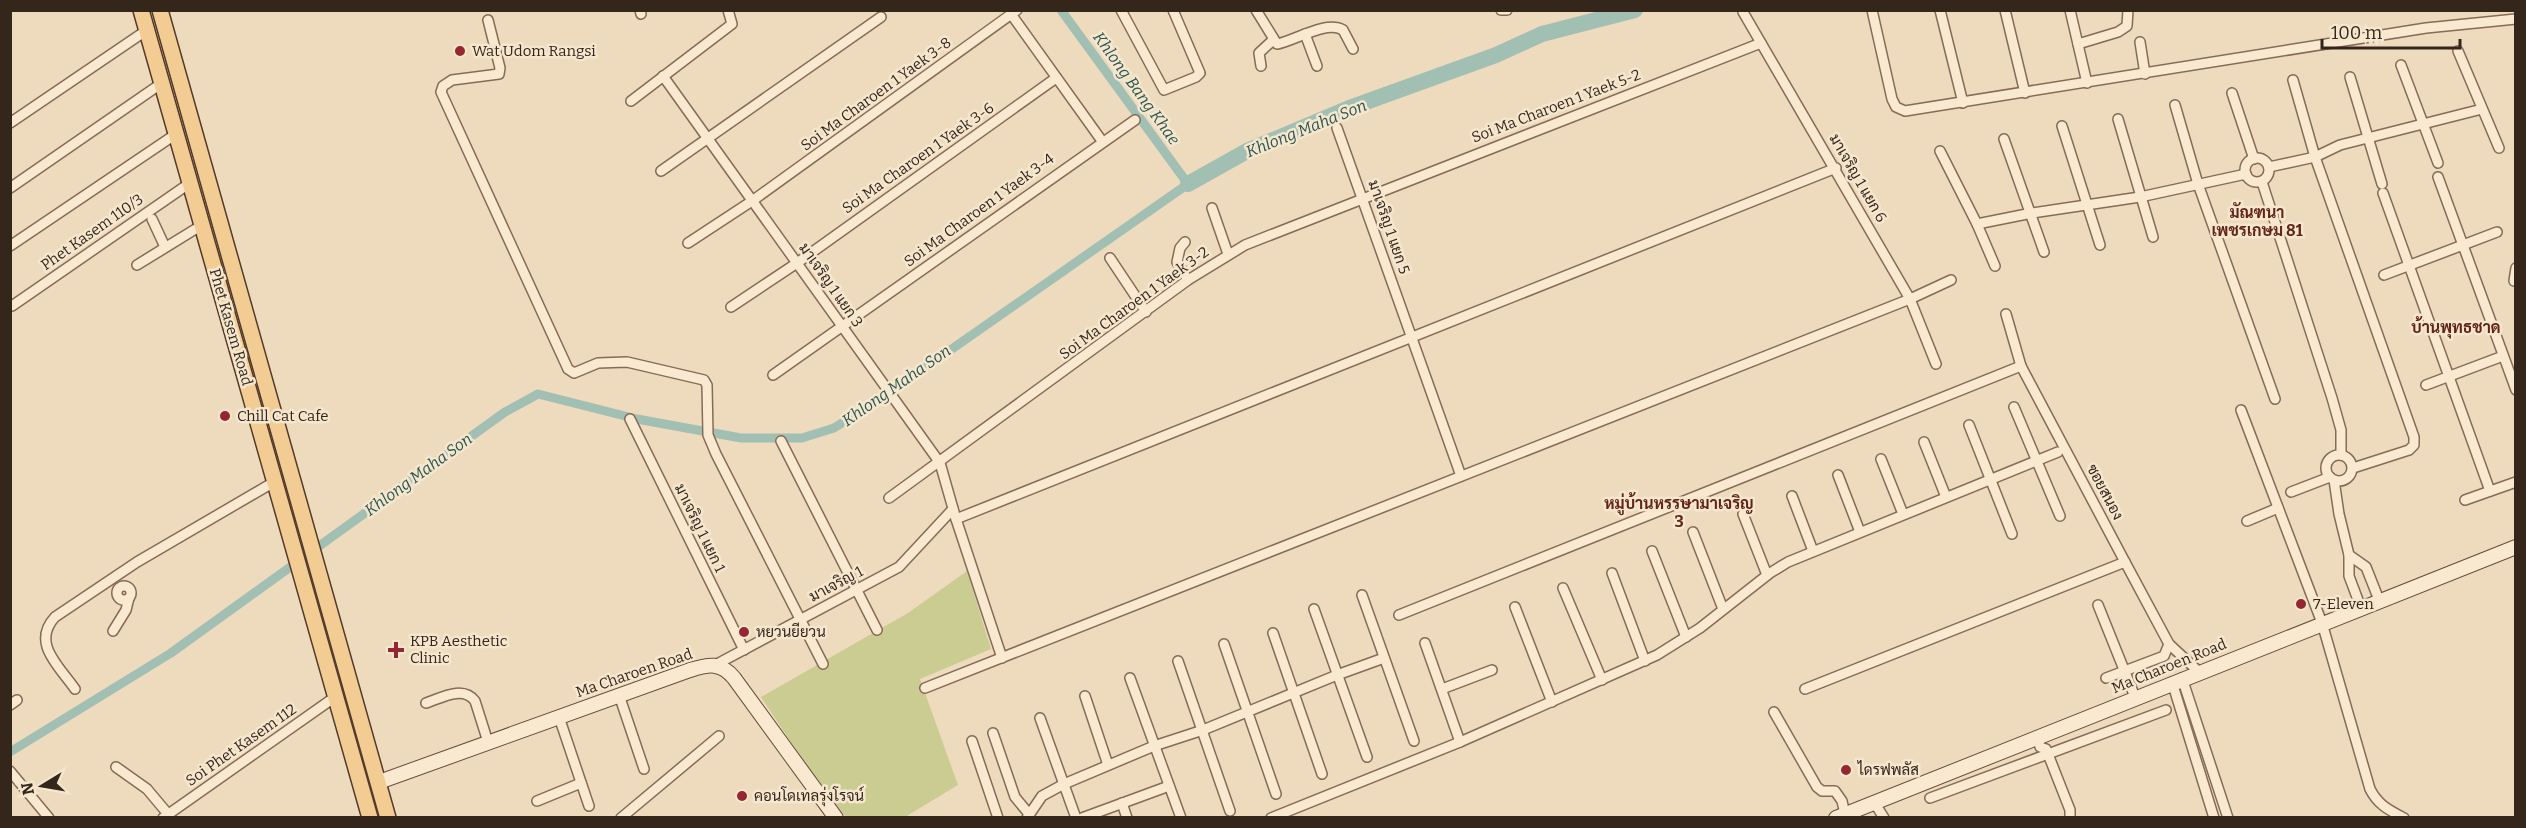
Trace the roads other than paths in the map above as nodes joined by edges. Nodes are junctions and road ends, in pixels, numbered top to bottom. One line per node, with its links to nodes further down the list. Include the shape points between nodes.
1 (141, 10): 19 (main road, Phet Kasem Road)
2 (160, 10): 63 (main road, Phet Kasem Road)
3 (729, 10): 31 (street, via 732,24)
4 (1122, 10): 5 (street, via 1164,90 1200,73)
5 (1173, 10)
6 (1256, 10): 21 (street)
7 (1501, 10): 8 (street)
8 (1507, 10)
9 (1872, 10): 40 (street, via 1896,107 1905,111)
10 (1940, 10): 40 (street)
11 (2005, 10): 37 (street)
12 (2070, 10): 24 (street)
13 (2128, 10): 24 (street, via 2127,26)
14 (1014, 12): 33 (street); 71 (street, Soi Ma Charoen 1 Yaek 3-8)
15 (1743, 12): 23 (street, มาเจริญ 1 แยก 6)
16 (881, 17): 51 (street)
17 (2516, 19): 30 (street, via 2426,28)
18 (488, 20): 165 (street, via 499,74 452,80 441,92 568,369 574,372 598,363 627,362 700,377 707,386 709,433 716,454)
19 (147, 30): 35 (main road, Phet Kasem Road); 45 (street)
20 (1305, 34): 21 (street, via 1279,44); 25 (street, via 1340,28); 29 (street)
21 (1273, 40): 28 (street, via 1259,53)
22 (2140, 42): 30 (street)
23 (1761, 43): 60 (street, มาเจริญ 1 แยก 6); 69 (street, Soi Ma Charoen 1 Yaek 5-2)
24 (2078, 44): 36 (street)
25 (1353, 49)
26 (2458, 51): 42 (street)
27 (2401, 65): 46 (street)
28 (1261, 66)
29 (1317, 66)
30 (2145, 74): 36 (street)
31 (663, 76): 39 (street); 51 (street, มาเจริญ 1 แยก 3)
32 (2350, 77): 50 (street)
33 (1056, 78): 53 (street); 89 (street, Soi Ma Charoen 1 Yaek 3-6)
34 (2293, 80): 56 (street)
35 (162, 83): 49 (main road, Phet Kasem Road); 68 (street)
36 (2087, 83): 37 (street)
37 (2025, 93): 40 (street)
38 (2232, 93): 57 (street)
39 (631, 101)
40 (1963, 103)
41 (2175, 105): 67 (street)
42 (2482, 109): 46 (street); 54 (street)
43 (2118, 119): 70 (street)
44 (1135, 120): 53 (street, Soi Ma Charoen 1 Yaek 3-4)
45 (10, 123)
46 (2422, 124): 50 (street); 58 (street)
47 (2062, 126): 72 (street)
48 (1337, 128): 69 (street, มาเจริญ 1 แยก 5)
49 (176, 134): 66 (main road, Phet Kasem Road); 84 (street)
50 (2367, 138): 56 (street); 92 (street)
51 (708, 139): 61 (street); 71 (street, มาเจริญ 1 แยก 3)
52 (2004, 139): 74 (street)
53 (1102, 141): 103 (street, Soi Ma Charoen 1 Yaek 3-4)
54 (2499, 148)
55 (1940, 151): 76 (street)
56 (2315, 157): 59 (street); 124 (street, via 2414,437 2409,450)
57 (2254, 159): 59 (street, via 2264,160); 62 (street, via 2247,165)
58 (2438, 162)
59 (2269, 167): 65 (street, via 2268,177)
60 (1836, 168): 98 (street, มาเจริญ 1 แยก 6); 104 (street)
61 (661, 171)
62 (2246, 174): 65 (street, via 2252,181); 67 (street)
63 (208, 176): 66 (main road); 220 (main road, Phet Kasem Road)
64 (2438, 177): 83 (street)
65 (2262, 182): 120 (street, via 2332,398 2341,430)
66 (190, 183): 77 (main road, Phet Kasem Road); 99 (street, Phet Kasem 110/3)
67 (2198, 184): 70 (street); 112 (street)
68 (10, 188)
69 (1363, 197): 87 (street, Soi Ma Charoen 1 Yaek 3-2); 104 (street, มาเจริญ 1 แยก 5)
70 (2140, 197): 72 (street); 79 (street)
71 (752, 201): 81 (street, Soi Ma Charoen 1 Yaek 3-8); 89 (street, มาเจริญ 1 แยก 3)
72 (2087, 205): 74 (street); 82 (street)
73 (1212, 208): 87 (street)
74 (2032, 213): 76 (street); 86 (street)
75 (152, 219): 85 (street)
76 (1977, 224): 91 (street)
77 (202, 225): 85 (street); 129 (main road, Phet Kasem Road)
78 (2497, 232): 83 (street)
79 (2153, 237)
80 (1185, 242): 95 (street, via 1177,262)
81 (688, 243)
82 (2100, 245)
83 (2463, 245): 92 (street); 105 (street)
84 (10, 246)
85 (165, 247): 90 (street)
86 (2044, 252)
87 (1228, 254): 95 (street, Soi Ma Charoen 1 Yaek 3-2)
88 (1110, 258): 101 (street)
89 (797, 263): 100 (street, Soi Ma Charoen 1 Yaek 3-6); 103 (street, มาเจริญ 1 แยก 3)
90 (137, 265)
91 (1995, 266)
92 (2409, 266): 94 (street); 109 (street)
93 (2516, 268): 97 (street)
94 (2384, 275)
95 (1188, 280): 101 (street, Soi Ma Charoen 1 Yaek 3-2)
96 (1951, 280): 98 (street)
97 (2514, 281)
98 (1910, 299): 106 (street, มาเจริญ 1 แยก 6); 126 (street)
99 (12, 306)
100 (731, 307)
101 (1146, 312): 123 (street, Soi Ma Charoen 1 Yaek 3-2)
102 (2006, 314): 107 (street, ซอยสนอง)
103 (842, 327): 108 (street, Soi Ma Charoen 1 Yaek 3-4); 123 (street, มาเจริญ 1 แยก 3)
104 (1412, 337): 126 (street, มาเจริญ 1 แยก 5); 142 (street)
105 (2503, 356): 109 (street); 111 (street)
106 (1936, 364)
107 (2021, 366): 151 (street, ซอยสนอง); 164 (street)
108 (773, 375)
109 (2449, 377): 110 (street); 131 (street)
110 (2426, 385)
111 (2516, 390)
112 (2275, 399)
113 (2014, 407): 122 (street)
114 (2241, 410): 137 (street)
115 (630, 419): 174 (street, มาเจริญ 1 แยก 1)
116 (1969, 426): 128 (street)
117 (781, 441): 156 (street)
118 (1924, 442): 134 (street)
119 (2058, 452): 122 (street)
120 (2341, 455): 124 (street); 127 (street, via 2328,462 2327,472)
121 (1881, 459): 140 (street)
122 (2038, 460): 128 (street); 141 (street)
123 (940, 463): 135 (street, Soi Ma Charoen 1 Yaek 3-2); 138 (street, มาเจริญ 1 แยก 3)
124 (2353, 468): 127 (street, via 2345,479)
125 (1838, 475): 145 (street)
126 (1461, 476): 175 (street)
127 (2332, 478): 132 (street); 150 (street)
128 (1990, 479): 134 (street); 146 (street)
129 (274, 482): 153 (street); 196 (main road, Phet Kasem Road)
130 (2516, 482): 131 (street)
131 (2490, 491): 136 (street)
132 (2291, 492)
133 (1792, 496): 149 (street)
134 (1946, 497): 140 (street)
135 (889, 498)
136 (2465, 500)
137 (2278, 508): 143 (street); 166 (street)
138 (953, 509): 142 (street, มาเจริญ 1 แยก 3); 156 (street, มาเจริญ 1, via 899,567)
139 (1743, 514): 154 (street)
140 (1903, 514): 145 (street)
141 (2060, 516)
142 (956, 519): 175 (street, มาเจริญ 1 แยก 3)
143 (2247, 521)
144 (1693, 532): 163 (street)
145 (1860, 532): 149 (street)
146 (2012, 534)
147 (2516, 547): 158 (main road, Ma Charoen Road)
148 (1652, 551): 170 (street)
149 (1813, 551): 154 (street)
150 (2349, 555): 158 (street, via 2366,567); 161 (street, via 2349,576)
151 (2124, 562): 173 (street, ซอยสนอง); 191 (street)
152 (1612, 573): 178 (street)
153 (120, 574): 168 (street, via 125,587 120,587 117,596 129,598); 189 (street, via 46,627 45,645)
154 (1767, 575): 163 (street)
155 (1563, 588): 187 (street)
156 (856, 590): 165 (street, มาเจริญ 1); 167 (street)
157 (1362, 595): 176 (street)
158 (2379, 600): 161 (main road, Ma Charoen Road)
159 (2098, 605): 182 (street)
160 (1515, 607): 198 (street)
161 (2361, 608): 166 (main road, Ma Charoen Road)
162 (1314, 609): 184 (street)
163 (1723, 609): 170 (street)
164 (1399, 615)
165 (800, 620): 174 (street, มาเจริญ 1); 180 (street)
166 (2322, 623): 183 (main road, Ma Charoen Road); 250 (street, via 2370,789 2385,809)
167 (877, 630)
168 (113, 631)
169 (1273, 633): 193 (street)
170 (1686, 637): 178 (street)
171 (1425, 643): 192 (street)
172 (1224, 644): 201 (street)
173 (2169, 644): 182 (street, via 2164,656); 183 (street, ซอยสนอง)
174 (744, 650): 179 (street, มาเจริญ 1)
175 (1002, 658): 190 (street)
176 (1384, 658): 184 (street); 209 (street)
177 (1178, 661): 205 (street)
178 (1645, 661): 187 (street)
179 (717, 664): 194 (main road, Ma Charoen Road); 240 (main road, via 735,678)
180 (823, 664)
181 (1492, 670): 192 (street)
182 (2126, 671): 186 (street); 197 (street)
183 (2198, 671): 188 (main road, Ma Charoen Road)
184 (1337, 675): 193 (street); 214 (street)
185 (1130, 678): 213 (street)
186 (2106, 678)
187 (1602, 680): 198 (street)
188 (2177, 680): 197 (main road, Ma Charoen Road); 248 (street); 249 (street)
189 (75, 688)
190 (925, 688)
191 (1805, 688)
192 (1442, 689): 211 (street)
193 (1293, 693): 201 (street); 219 (street)
194 (618, 695): 203 (main road, Ma Charoen Road); 217 (street)
195 (1085, 696): 215 (street)
196 (335, 697): 224 (main road, Phet Kasem Road); 233 (street, Soi Phet Kasem 112)
197 (2135, 697): 212 (main road, Ma Charoen Road)
198 (1552, 702): 211 (street)
199 (426, 703): 210 (street, via 454,693 472,696)
200 (2166, 710): 212 (street)
201 (1246, 712): 205 (street); 225 (street)
202 (1774, 712): 232 (street, via 1817,787 1835,791)
203 (559, 717): 210 (main road, Ma Charoen Road); 221 (street)
204 (1040, 717): 222 (street)
205 (1203, 730): 213 (street); 231 (street)
206 (993, 733): 234 (street, via 1015,797)
207 (719, 736): 239 (street)
208 (972, 741): 241 (street)
209 (1414, 741)
210 (489, 742): 220 (main road, Ma Charoen Road)
211 (1460, 742): 246 (street)
212 (2044, 744): 226 (street); 228 (main road, Ma Charoen Road); 235 (street)
213 (1154, 746): 215 (street); 223 (street)
214 (1367, 757)
215 (1108, 765): 222 (street)
216 (116, 767): 233 (street, via 147,789)
217 (644, 769)
218 (10, 771): 236 (street)
219 (1322, 774)
220 (379, 782): 224 (main road); 238 (main road, Phet Kasem Road)
221 (581, 783): 227 (street); 230 (street)
222 (1064, 784): 234 (street, via 1042,796); 242 (street)
223 (1169, 786): 229 (street); 245 (street)
224 (362, 787): 237 (main road, Phet Kasem Road)
225 (1276, 794)
226 (1930, 798)
227 (537, 801)
228 (1874, 802): 232 (main road, Ma Charoen Road); 247 (street)
229 (1122, 803): 243 (street); 244 (street)
230 (589, 806)
231 (1230, 811)
232 (1846, 815)
233 (166, 816)
234 (1028, 816)
235 (2074, 817)
236 (49, 818)
237 (370, 818)
238 (388, 818)
239 (621, 818)
240 (836, 818)
241 (998, 818)
242 (1076, 818)
243 (1082, 818)
244 (1127, 818)
245 (1181, 818)
246 (1271, 818)
247 (1884, 818)
248 (2214, 818)
249 (2228, 818)
250 (2404, 818)

